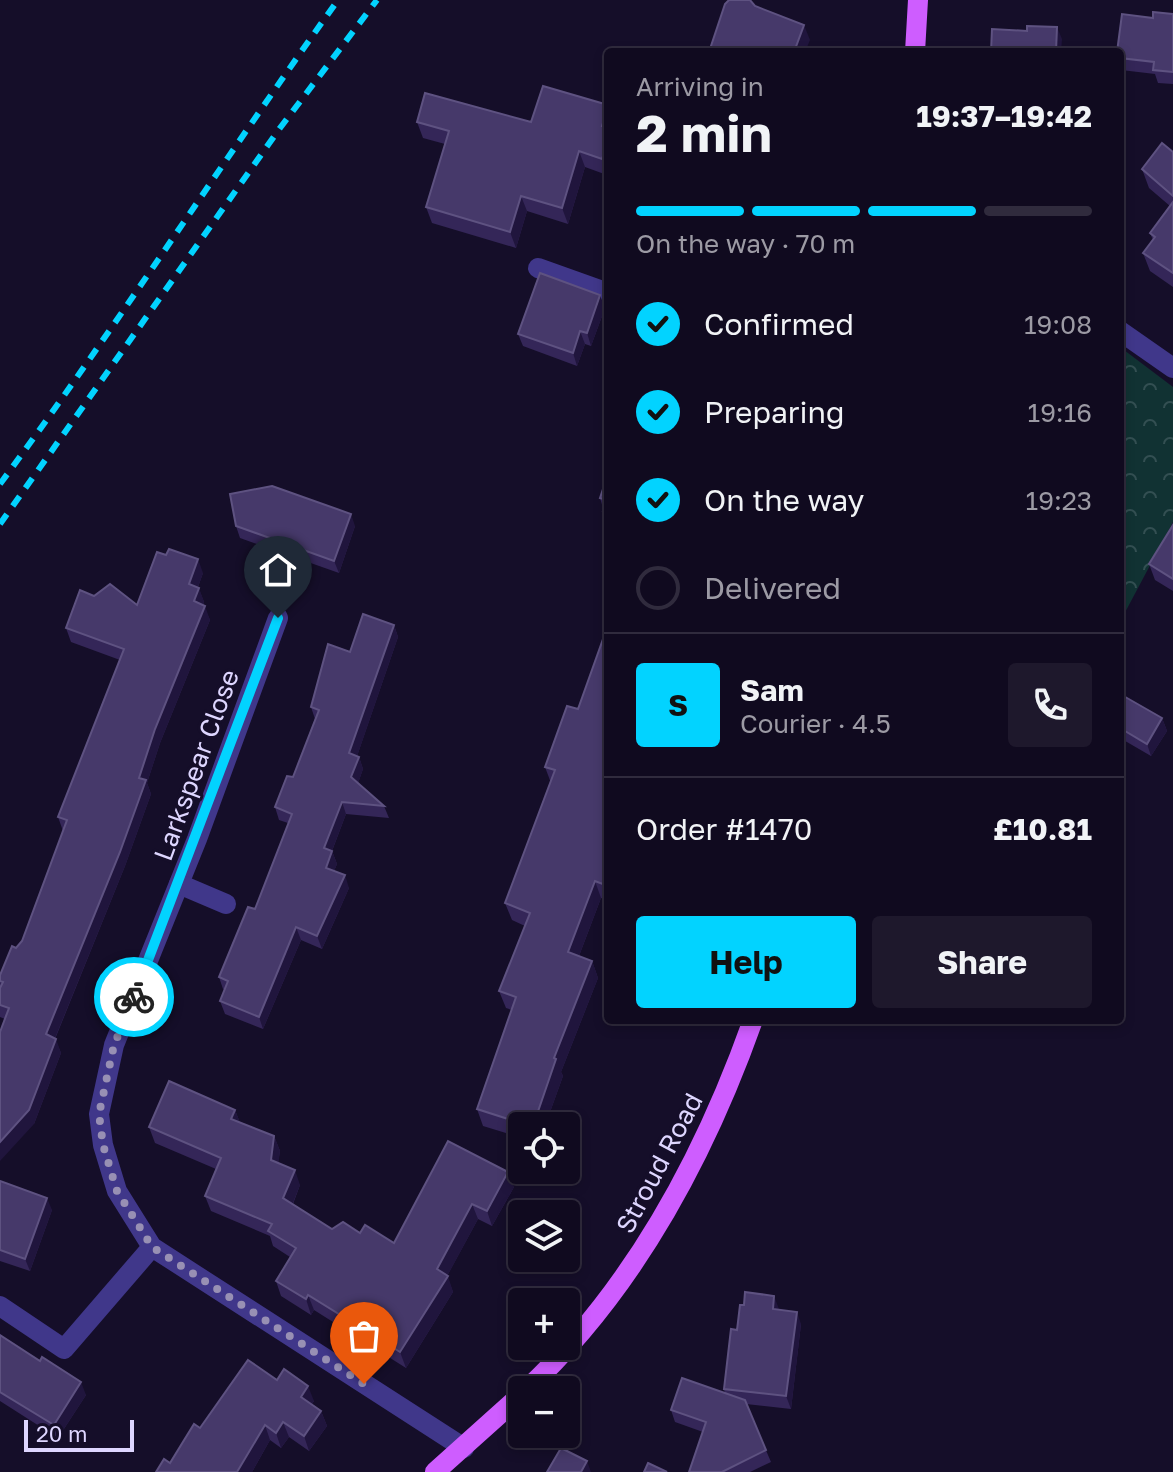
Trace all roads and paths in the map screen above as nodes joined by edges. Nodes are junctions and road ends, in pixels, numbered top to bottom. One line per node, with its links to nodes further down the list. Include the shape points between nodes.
1 (918, 0): 2 (main road)
2 (915, 48)
3 (538, 268): 4 (street)
4 (604, 292)
5 (1124, 334): 6 (street)
6 (1173, 368)
7 (278, 618): 8 (street, Larkspear Close)
8 (179, 884): 9 (street, Larkspear Close); 11 (street, Larkspear Close, via 114,1045 99,1114 117,1191)
9 (226, 904)
10 (751, 1024): 13 (main road, Stroud Road, via 691,1167 657,1230)
11 (152, 1247): 12 (street, via 64,1349); 15 (street, Larkspear Close)
12 (0, 1306)
13 (540, 1376)
14 (508, 1407): 15 (main road, Stroud Road)
15 (464, 1448): 16 (main road, Stroud Road)
16 (435, 1472)

